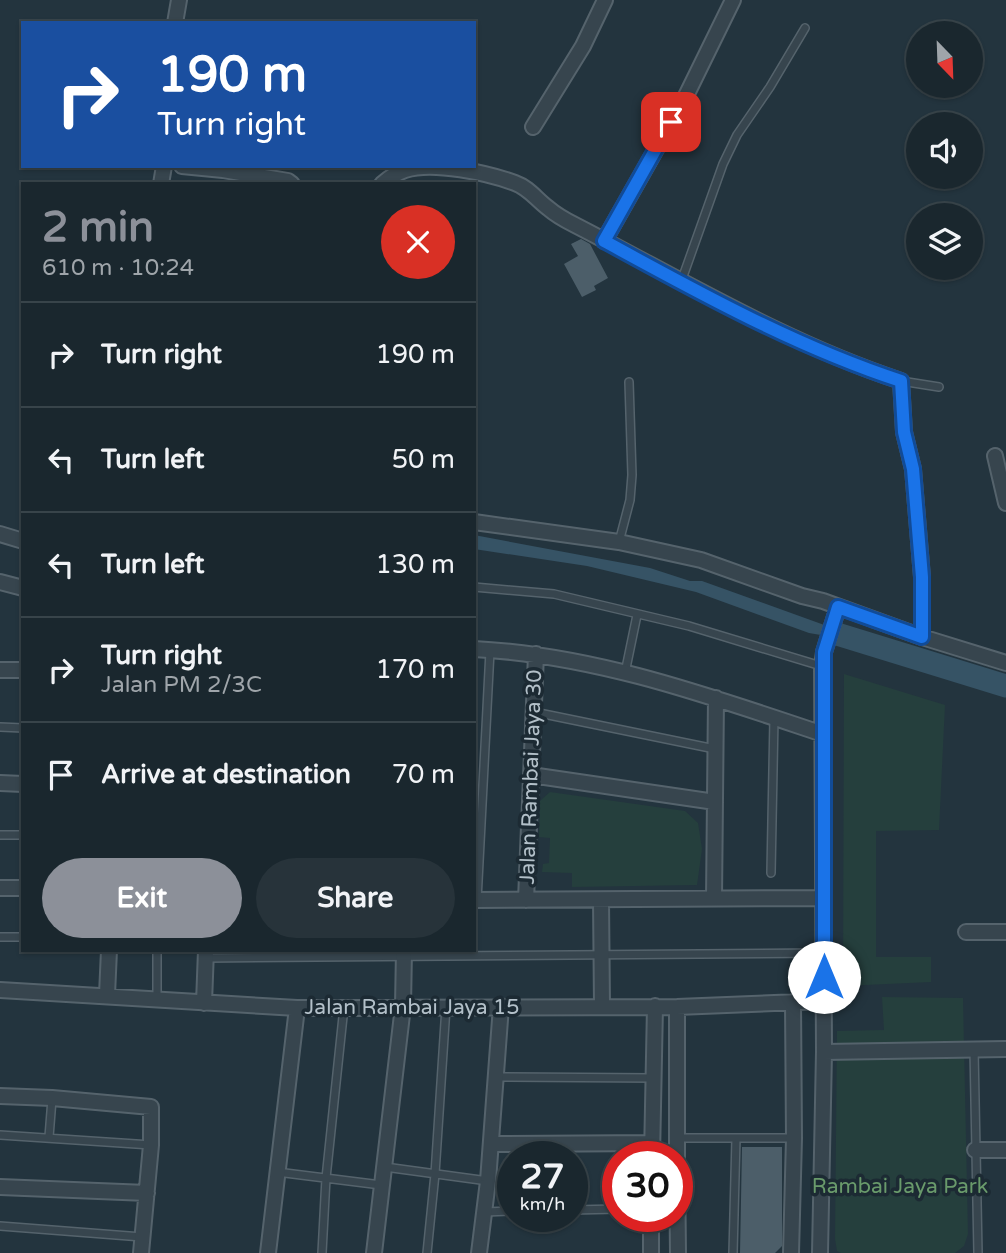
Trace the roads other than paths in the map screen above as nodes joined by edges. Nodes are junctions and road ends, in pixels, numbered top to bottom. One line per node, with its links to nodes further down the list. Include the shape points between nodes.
1 (179, 0): 4 (street)
2 (605, 0): 6 (street, via 583,46)
3 (733, 0): 12 (street)
4 (175, 21)
5 (805, 28): 13 (lane, via 737,135)
6 (533, 127)
7 (202, 168): 10 (street)
8 (414, 168): 11 (street)
9 (440, 168): 12 (street, via 517,184 560,218)
10 (282, 182)
11 (386, 182)
12 (604, 241): 13 (street)
13 (681, 282): 14 (street, via 832,356)
14 (901, 381): 16 (lane); 28 (street, via 922,577)
15 (629, 382): 22 (lane, via 632,475)
16 (939, 387)
17 (995, 456): 18 (street)
18 (1006, 503)
19 (476, 522): 22 (street)
20 (0, 534): 21 (street)
21 (21, 540)
22 (618, 542): 26 (street, via 701,560)
23 (0, 582): 24 (street)
24 (21, 587)
25 (476, 587): 27 (lane, via 554,594)
26 (837, 612): 28 (street); 32 (street)
27 (638, 615): 32 (lane); 36 (lane)
28 (922, 637): 33 (street)
29 (476, 649): 30 (street)
30 (490, 650): 31 (street); 51 (lane)
31 (536, 654): 36 (street); 38 (street, Jalan Rambai Jaya 30)
32 (823, 659): 42 (street)
33 (1006, 663)
34 (0, 670): 35 (street)
35 (21, 670)
36 (625, 673): 37 (street)
37 (716, 698): 39 (street); 43 (street)
38 (534, 712): 43 (lane); 44 (street, Jalan Rambai Jaya 30)
39 (774, 718): 42 (street); 50 (lane)
40 (0, 727): 41 (lane)
41 (21, 728)
42 (822, 734): 54 (street)
43 (716, 750): 47 (street)
44 (531, 775): 47 (street); 57 (street, Jalan Rambai Jaya 30)
45 (0, 783): 46 (street)
46 (21, 784)
47 (715, 802): 55 (street)
48 (0, 835): 49 (lane)
49 (21, 835)
50 (772, 873)
51 (476, 883)
52 (0, 888): 53 (street)
53 (21, 888)
54 (824, 898): 55 (street); 67 (street)
55 (713, 899): 58 (street)
56 (476, 900): 57 (street)
57 (526, 900): 58 (street)
58 (601, 900): 69 (street)
59 (1006, 919): 61 (street)
60 (966, 932): 61 (street)
61 (1006, 932)
62 (0, 937): 63 (lane)
63 (21, 937)
64 (109, 952): 71 (street)
65 (157, 952): 72 (lane)
66 (404, 953): 68 (lane); 69 (lane); 76 (street)
67 (824, 953): 69 (lane); 73 (street)
68 (206, 954): 75 (street)
69 (600, 955): 79 (street)
70 (0, 990): 71 (street, Jalan Rambai Jaya 15)
71 (107, 995): 72 (street, Jalan Rambai Jaya 15)
72 (157, 1000): 75 (street, Jalan Rambai Jaya 15)
73 (824, 1001): 74 (street, Jalan Rambai Jaya 15); 86 (street)
74 (793, 1002): 82 (street, Jalan Rambai Jaya 15); 95 (street)
75 (204, 1003): 83 (street, Jalan Rambai Jaya 15)
76 (403, 1006): 77 (street, Jalan Rambai Jaya 15); 81 (street, Jalan Rambai Jaya 15); 102 (street)
77 (446, 1006): 78 (street, Jalan Rambai Jaya 15); 104 (lane)
78 (502, 1006): 79 (street, Jalan Rambai Jaya 15); 87 (street)
79 (602, 1006): 80 (street, Jalan Rambai Jaya 15)
80 (655, 1006): 82 (street, Jalan Rambai Jaya 15); 88 (street)
81 (344, 1007): 83 (street, Jalan Rambai Jaya 15); 105 (lane)
82 (677, 1007): 93 (street)
83 (297, 1008): 103 (street)
84 (974, 1049): 85 (street); 86 (street); 100 (lane)
85 (1006, 1049)
86 (824, 1052): 126 (street)
87 (496, 1077): 88 (lane); 97 (street)
88 (654, 1078): 96 (street)
89 (0, 1096): 90 (street)
90 (52, 1098): 92 (lane); 98 (street, via 151,1107)
91 (0, 1135): 92 (lane)
92 (49, 1137): 98 (lane)
93 (677, 1138): 94 (lane)
94 (736, 1138): 95 (lane); 124 (lane)
95 (794, 1138): 125 (street)
96 (652, 1141)
97 (491, 1144): 99 (street); 106 (street)
98 (151, 1145): 109 (street)
99 (602, 1148)
100 (975, 1150): 101 (street); 127 (lane)
101 (1006, 1150)
102 (383, 1167): 104 (lane); 107 (street)
103 (276, 1172): 105 (lane); 117 (street)
104 (435, 1174): 106 (lane); 120 (lane)
105 (326, 1178): 107 (lane); 118 (lane)
106 (488, 1181): 110 (street)
107 (381, 1185): 119 (street)
108 (0, 1187): 109 (street)
109 (146, 1193): 115 (street)
110 (485, 1212): 111 (lane); 121 (street)
111 (497, 1212)
112 (0, 1226): 115 (lane)
113 (651, 1232): 122 (street)
114 (678, 1232): 123 (street)
115 (142, 1237): 116 (street)
116 (141, 1253)
117 (268, 1253)
118 (322, 1253)
119 (374, 1253)
120 (427, 1253)
121 (480, 1253)
122 (651, 1253)
123 (678, 1253)
124 (733, 1253)
125 (791, 1253)
126 (820, 1253)
127 (978, 1253)

